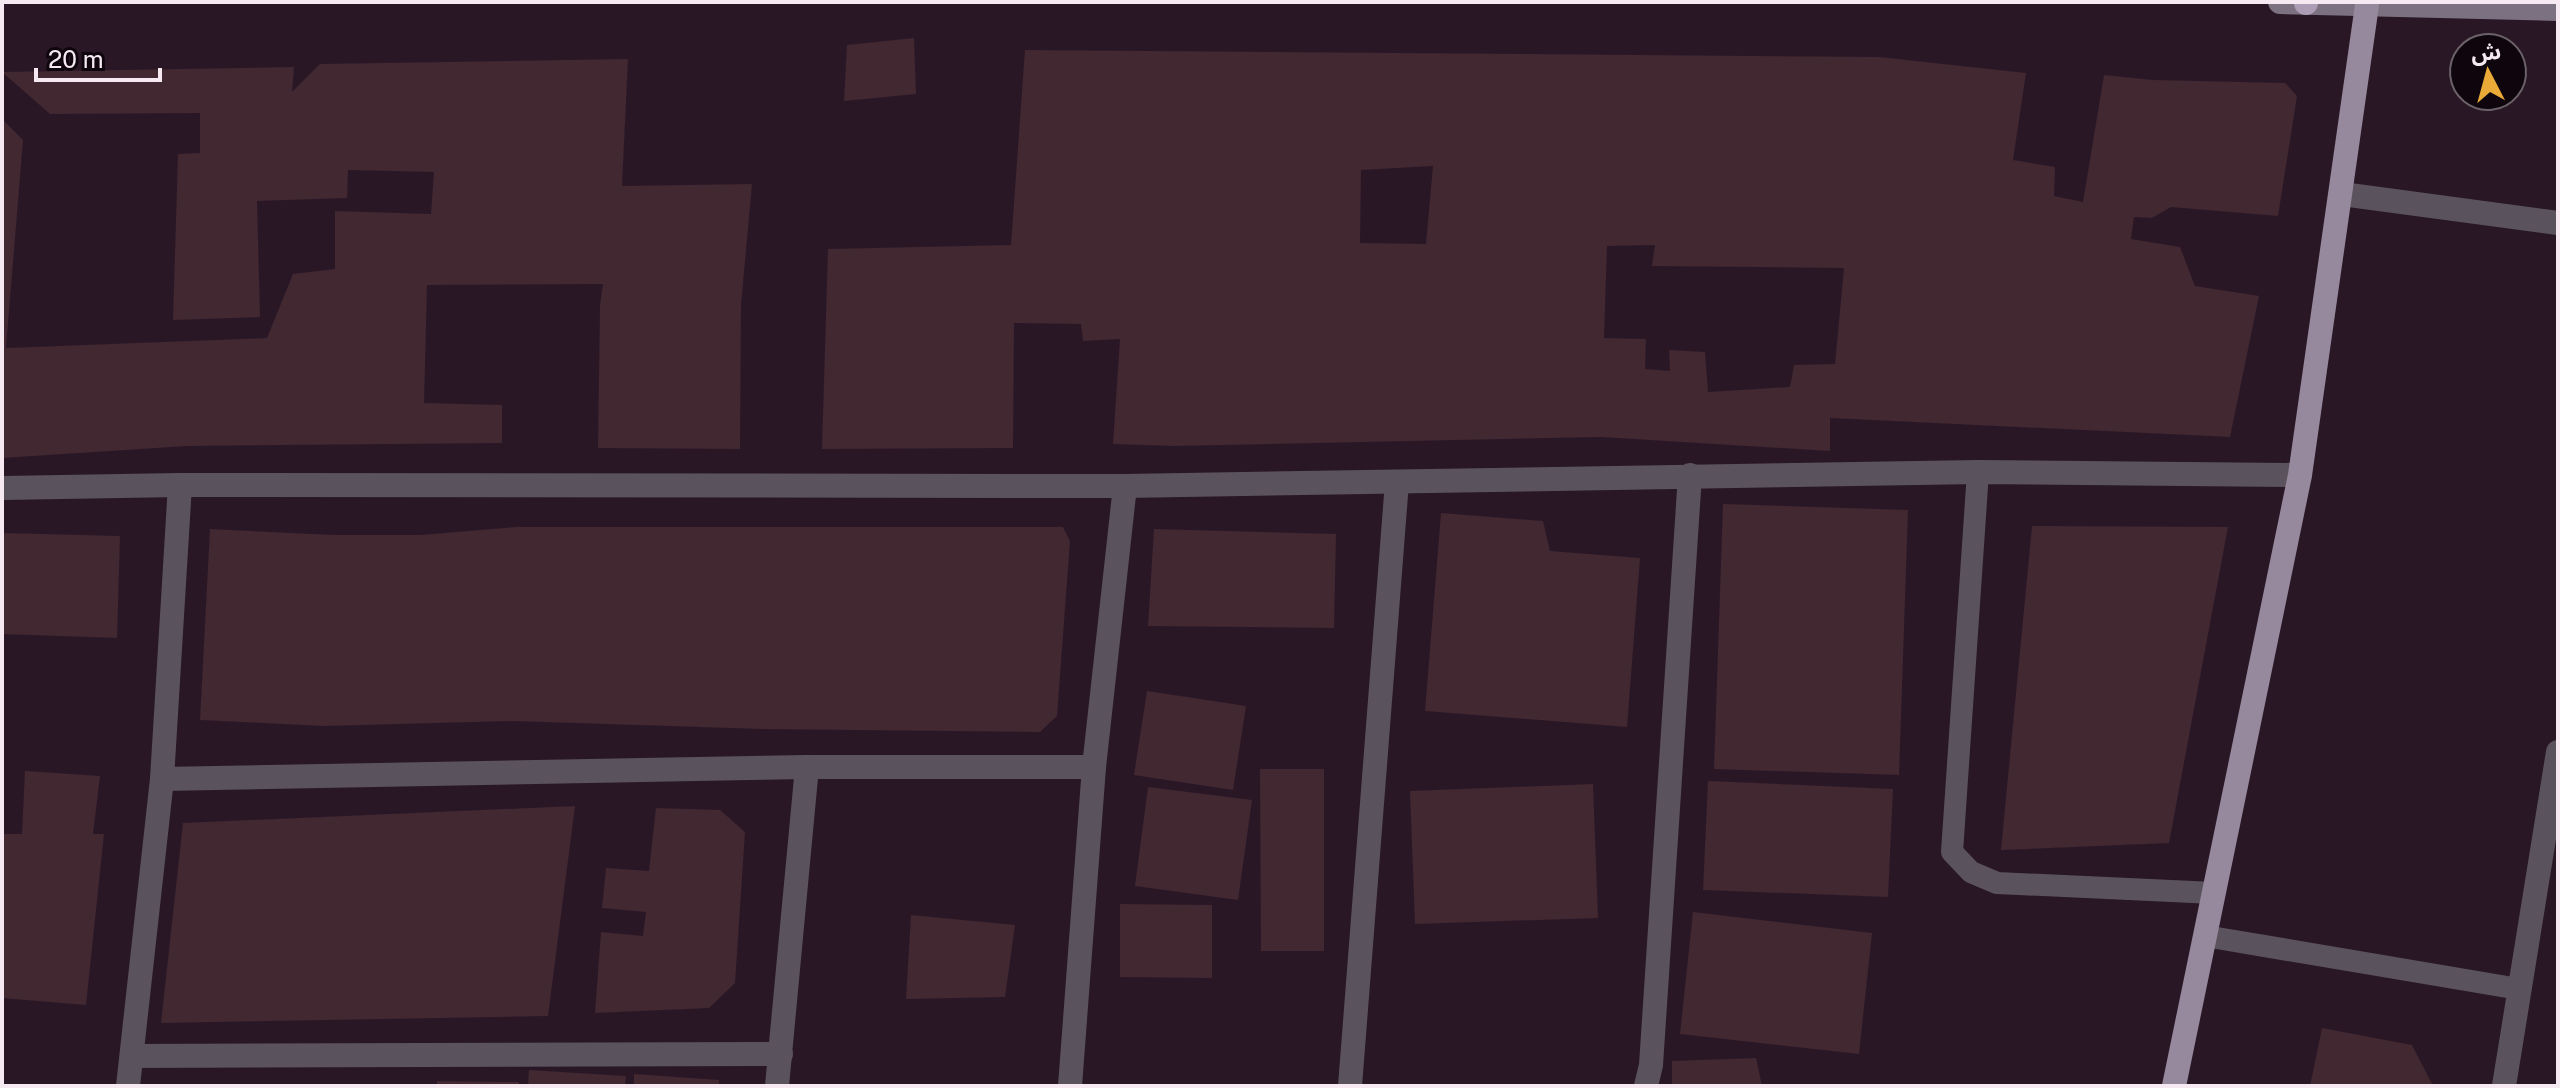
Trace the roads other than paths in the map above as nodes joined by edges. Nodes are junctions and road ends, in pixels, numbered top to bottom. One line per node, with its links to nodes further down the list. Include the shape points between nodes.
1 (2280, 2): 2 (main road)
2 (2306, 2): 3 (main road)
3 (2367, 5): 4 (main road); 5 (main road)
4 (2558, 9)
5 (2342, 194): 6 (street); 9 (main road)
6 (2558, 223)
7 (1978, 472): 8 (street); 9 (street); 18 (lane, via 1952,852 1971,872 1997,883)
8 (1690, 475): 10 (street); 27 (street)
9 (2300, 475): 18 (main road)
10 (1397, 482): 12 (street); 26 (street)
11 (180, 485): 12 (street); 13 (street); 17 (street)
12 (1125, 486): 16 (street)
13 (2, 488)
14 (2558, 752): 20 (street)
15 (807, 767): 16 (street); 17 (street); 21 (street)
16 (1094, 767): 25 (street)
17 (162, 779): 22 (street)
18 (2214, 893): 19 (main road)
19 (2205, 936): 20 (lane); 28 (main road)
20 (2519, 989): 29 (street)
21 (781, 1054): 22 (street); 24 (street)
22 (132, 1056): 23 (street)
23 (128, 1086)
24 (777, 1086)
25 (1070, 1086)
26 (1350, 1086)
27 (1646, 1086)
28 (2174, 1086)
29 (2504, 1086)

